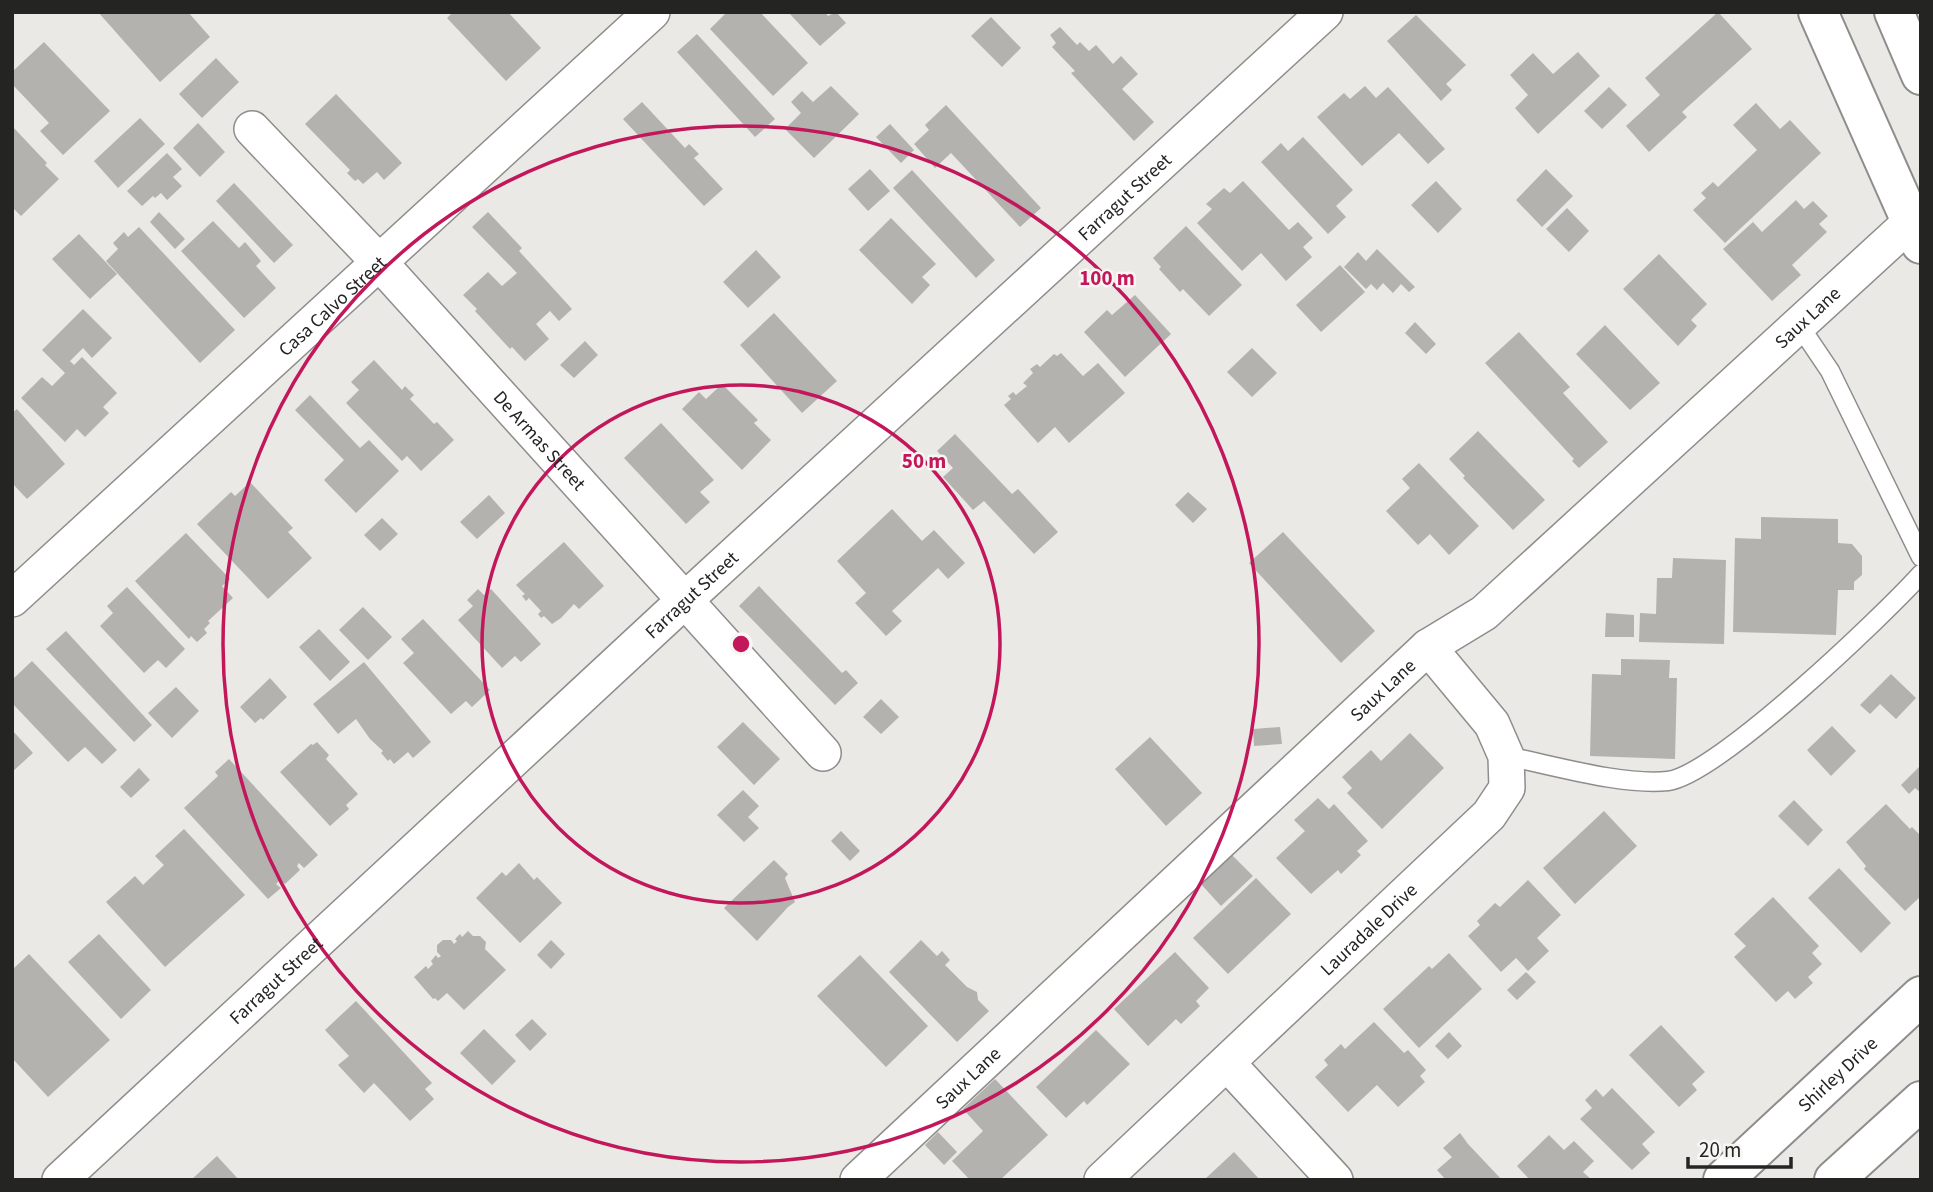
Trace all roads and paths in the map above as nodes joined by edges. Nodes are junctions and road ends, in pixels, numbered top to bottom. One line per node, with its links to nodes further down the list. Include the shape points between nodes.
1 (652, 12): 8 (street, Casa Calvo Street)
2 (1325, 12): 13 (street, Farragut Street)
3 (1818, 12): 7 (street)
4 (1894, 12): 5 (street)
5 (1921, 75)
6 (253, 129): 8 (street, De Armas Street)
7 (1918, 227): 9 (street, Saux Lane)
8 (379, 262): 12 (street, Casa Calvo Street); 13 (street, De Armas Street)
9 (1799, 325): 10 (lane, via 1830,371); 14 (street, Saux Lane, via 1485,612)
10 (1921, 557)
11 (1921, 574): 16 (lane, via 1769,716 1695,772 1670,781 1626,780)
12 (12, 598)
13 (685, 600): 15 (street, De Armas Street); 20 (street, Farragut Street)
14 (1428, 647): 16 (street, Lauradale Drive, via 1492,724); 21 (street, Saux Lane)
15 (824, 753)
16 (1506, 756): 18 (street, Lauradale Drive, via 1507,788 1489,816)
17 (1921, 996): 24 (street, Shirley Drive)
18 (1227, 1063): 22 (street, Lauradale Drive); 23 (street)
19 (1921, 1101): 25 (street)
20 (60, 1180)
21 (858, 1180)
22 (1101, 1180)
23 (1335, 1180)
24 (1723, 1180)
25 (1834, 1180)

